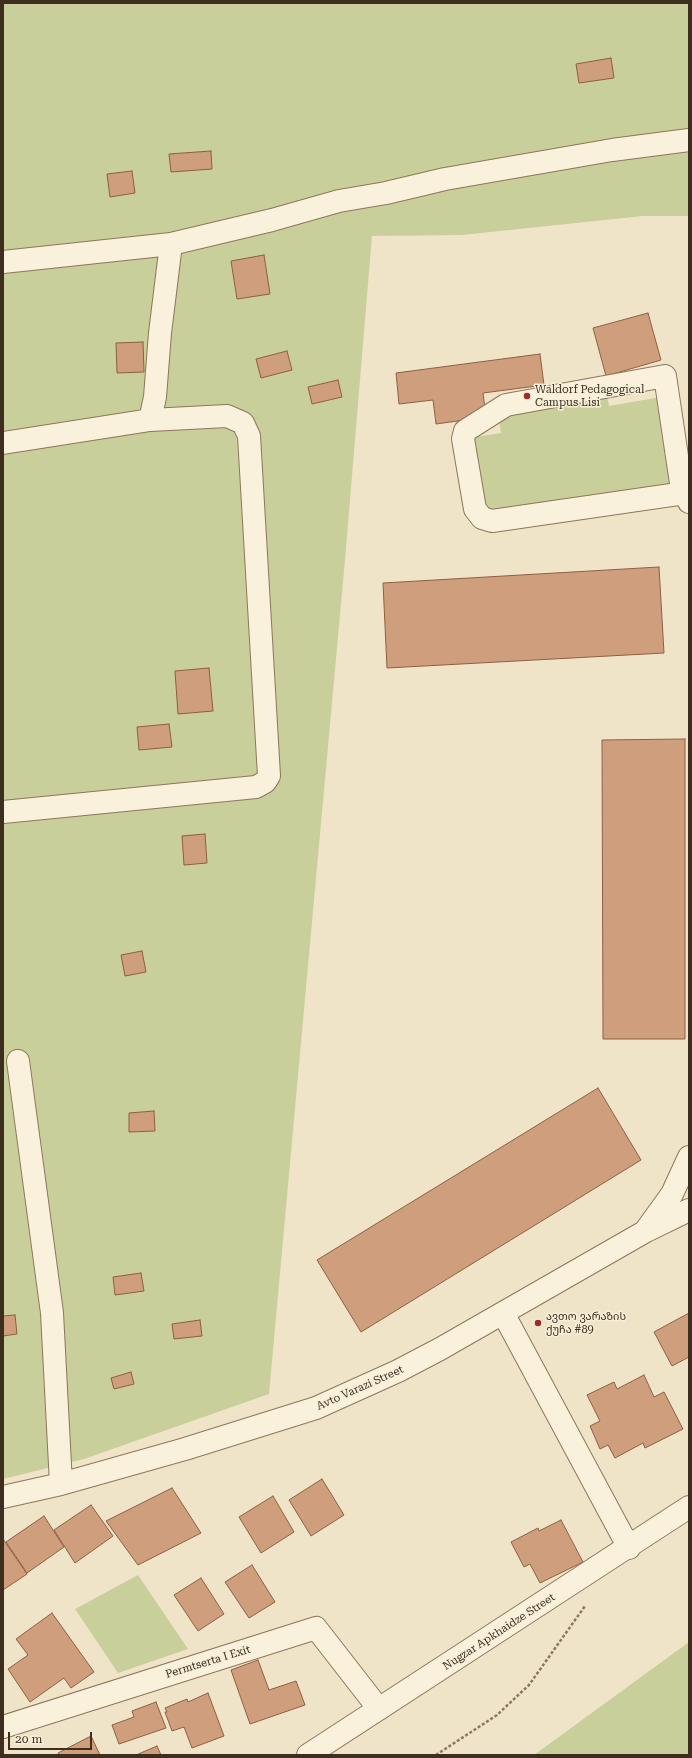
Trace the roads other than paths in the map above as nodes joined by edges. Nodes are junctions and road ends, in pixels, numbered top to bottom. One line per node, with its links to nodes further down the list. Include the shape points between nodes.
1 (689, 140): 2 (street, via 612,150 445,179 339,201)
2 (171, 244): 3 (street); 4 (street, via 155,397)
3 (3, 262)
4 (150, 420): 5 (street); 7 (street, via 226,416 243,423 249,436 269,776 256,787)
5 (3, 443)
6 (687, 498): 6 (street, via 492,522 482,518 475,509 463,439 466,431 506,405 665,376 680,476)
7 (3, 812)
8 (18, 1061): 13 (street, via 52,1313)
9 (689, 1157): 11 (street, via 672,1194)
10 (689, 1210): 11 (street, Avto Varazi Street)
11 (646, 1231): 12 (street, Avto Varazi Street)
12 (503, 1313): 13 (street, Avto Varazi Street, via 398,1371 316,1408); 16 (street)
13 (61, 1484): 14 (street, Avto Varazi Street)
14 (3, 1497)
15 (689, 1507): 16 (street, Nugzar Apkhaidze Street)
16 (629, 1548): 17 (street, Nugzar Apkhaidze Street)
17 (379, 1709): 18 (street, Permtserta I Exit, via 316,1628); 19 (street, Nugzar Apkhaidze Street)
18 (3, 1727)
19 (308, 1755)

